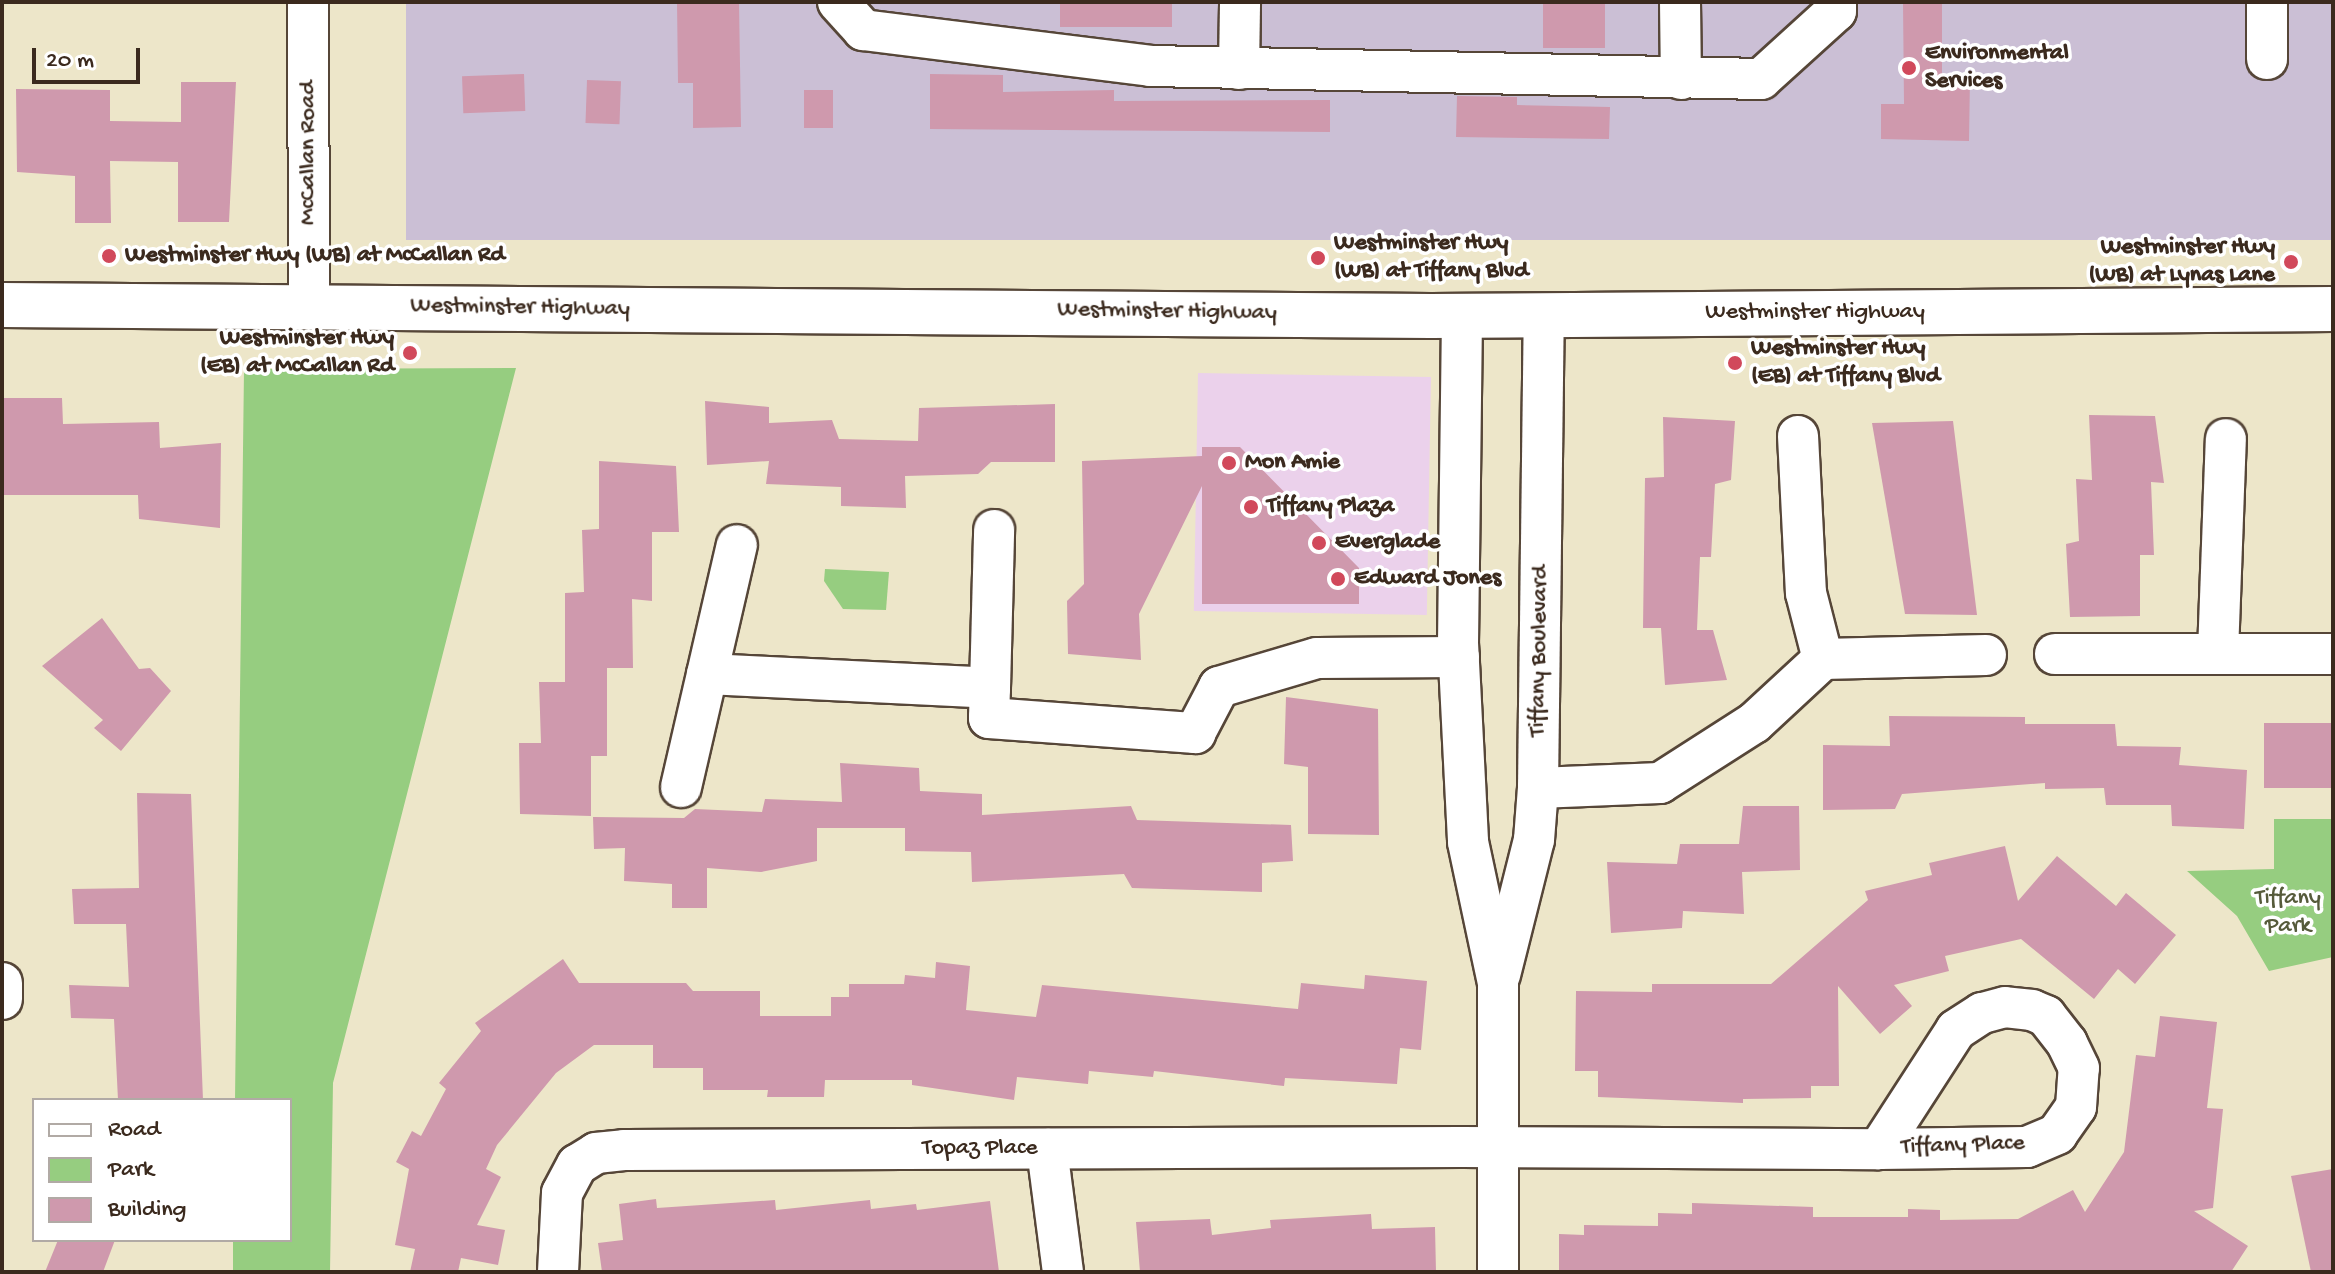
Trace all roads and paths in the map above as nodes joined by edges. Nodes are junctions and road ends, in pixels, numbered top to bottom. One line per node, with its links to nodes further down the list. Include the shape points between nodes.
1 (308, 2): 11 (street, McCallan Road)
2 (838, 2): 8 (street, via 863,30 1151,66)
3 (1240, 2): 8 (street)
4 (1680, 2): 9 (street)
5 (1836, 2): 9 (street, via 1836,11 1761,79)
6 (2267, 2): 7 (street)
7 (2267, 59)
8 (1239, 69): 9 (street)
9 (1681, 79)
10 (2, 305): 11 (main road, Westminster Highway)
11 (309, 305): 13 (main road, Westminster Highway)
12 (2333, 309): 14 (main road, Westminster Highway)
13 (1462, 316): 14 (main road, Westminster Highway); 23 (street, Tiffany Boulevard)
14 (1544, 316): 28 (street, Tiffany Boulevard)
15 (1798, 436): 24 (street, via 1806,593)
16 (2226, 439): 19 (street)
17 (994, 530): 26 (street)
18 (737, 545): 25 (street)
19 (2218, 653): 20 (street); 21 (street)
20 (2055, 654)
21 (2333, 654)
22 (1986, 655): 24 (street)
23 (1459, 657): 26 (street, via 1303,662 1219,687 1195,733 989,718); 30 (street, Tiffany Boulevard, via 1468,842)
24 (1823, 659): 28 (street, via 1754,723 1660,783)
25 (707, 674): 26 (street); 27 (street)
26 (990, 688)
27 (681, 787)
28 (1538, 788): 30 (street, Tiffany Boulevard, via 1534,840)
29 (2, 983): 31 (street)
30 (1498, 983): 32 (street, Tiffany Boulevard)
31 (2, 999)
32 (1497, 1147): 33 (street, Topaz Place); 34 (street, Tiffany Place); 37 (street, Tiffany Boulevard)
33 (1047, 1149): 35 (street, Topaz Place, via 596,1153 577,1165 562,1193); 36 (street)
34 (1879, 1149): 34 (street, Tiffany Place, via 2027,1147 2057,1134 2076,1107 2079,1068 2067,1043 2046,1016 2032,1010 2005,1007 1982,1013 1956,1030)
35 (558, 1272)
36 (1063, 1272)
37 (1498, 1272)

